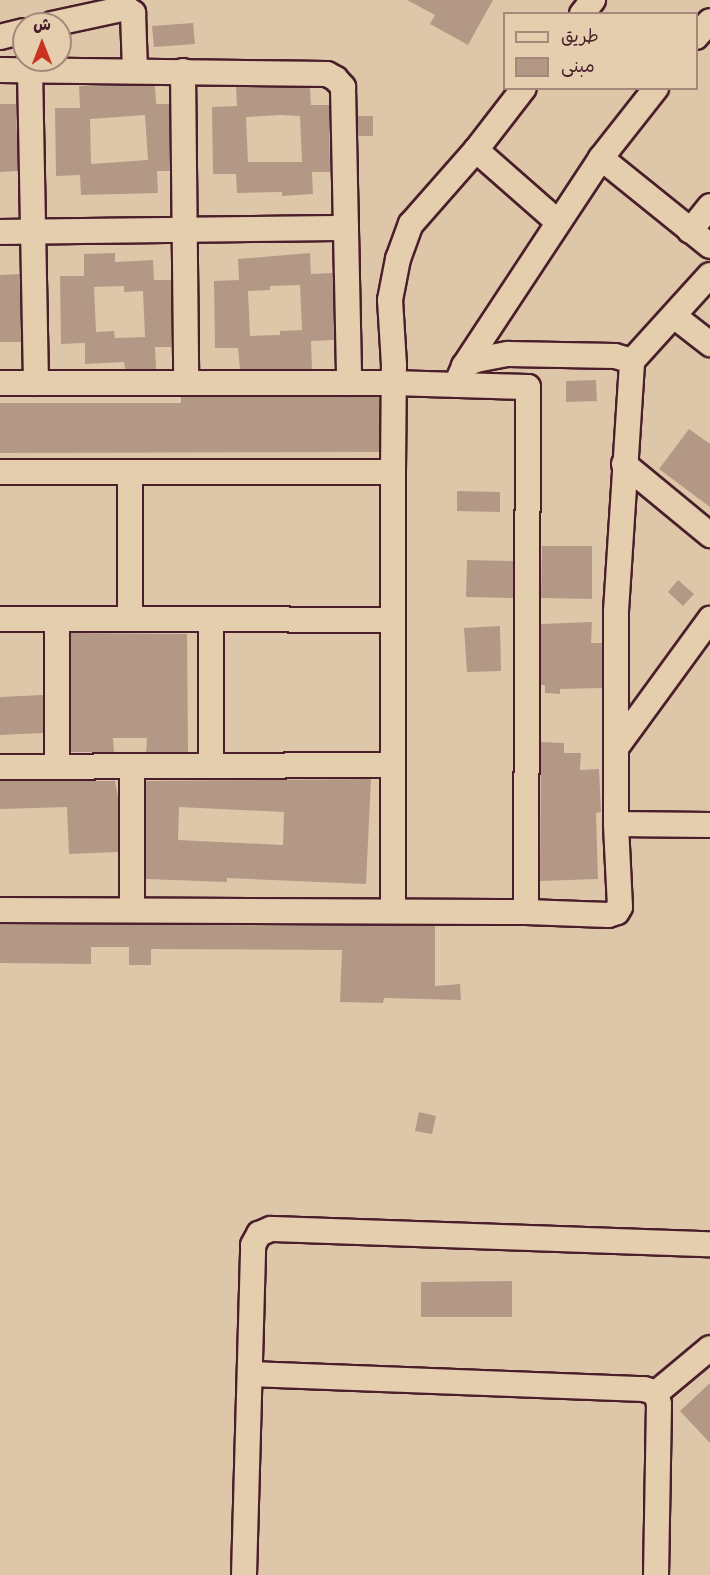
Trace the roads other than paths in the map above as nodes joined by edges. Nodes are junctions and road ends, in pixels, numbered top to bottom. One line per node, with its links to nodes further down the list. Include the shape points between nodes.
1 (593, 0): 2 (street)
2 (584, 12)
3 (72, 19): 7 (street, via 118,8 133,13)
4 (710, 21): 5 (street)
5 (698, 36)
6 (72, 70): 7 (street)
7 (135, 71): 8 (street)
8 (183, 71): 16 (street, via 327,74 336,79 343,87); 17 (street)
9 (30, 72): 20 (street)
10 (522, 90): 12 (street)
11 (654, 90): 13 (street)
12 (476, 150): 15 (street); 31 (street, via 411,224 398,259 390,300)
13 (601, 158): 15 (street); 18 (street)
14 (710, 206): 18 (street)
15 (558, 222): 26 (street)
16 (346, 228): 17 (street); 30 (street)
17 (185, 230): 20 (street); 29 (street)
18 (690, 231): 21 (street)
19 (0, 232): 20 (street)
20 (33, 232): 28 (street)
21 (710, 246)
22 (710, 275): 23 (street)
23 (674, 316): 24 (street); 25 (street)
24 (710, 344)
25 (632, 361): 26 (street, via 615,356 508,354 476,360); 32 (street)
26 (460, 376): 31 (street); 54 (street, via 528,387)
27 (0, 383): 28 (street)
28 (36, 383): 29 (street)
29 (186, 383): 30 (street)
30 (349, 383): 31 (street)
31 (392, 383): 35 (street)
32 (624, 464): 36 (street); 43 (street, via 616,611)
33 (0, 472): 34 (street)
34 (130, 472): 35 (street); 39 (street)
35 (393, 472): 42 (street)
36 (710, 535)
37 (0, 619): 38 (street)
38 (57, 619): 39 (street); 45 (street)
39 (130, 619): 41 (street)
40 (710, 619): 43 (street)
41 (210, 620): 42 (street); 47 (street)
42 (391, 620): 44 (street)
43 (616, 748): 49 (street)
44 (393, 765): 47 (street); 53 (street)
45 (57, 766): 46 (street); 48 (street)
46 (132, 766): 47 (street); 52 (street)
47 (210, 766)
48 (0, 767)
49 (616, 824): 50 (street); 54 (street, via 620,907 617,912)
50 (710, 825)
51 (0, 910): 52 (street)
52 (132, 910): 53 (street)
53 (393, 911): 54 (street)
54 (526, 912)
55 (710, 1244): 57 (street, via 271,1229 259,1234 253,1245)
56 (710, 1348): 58 (street)
57 (250, 1374): 58 (street, via 644,1389); 59 (street)
58 (656, 1393): 60 (street)
59 (244, 1575)
60 (656, 1575)

